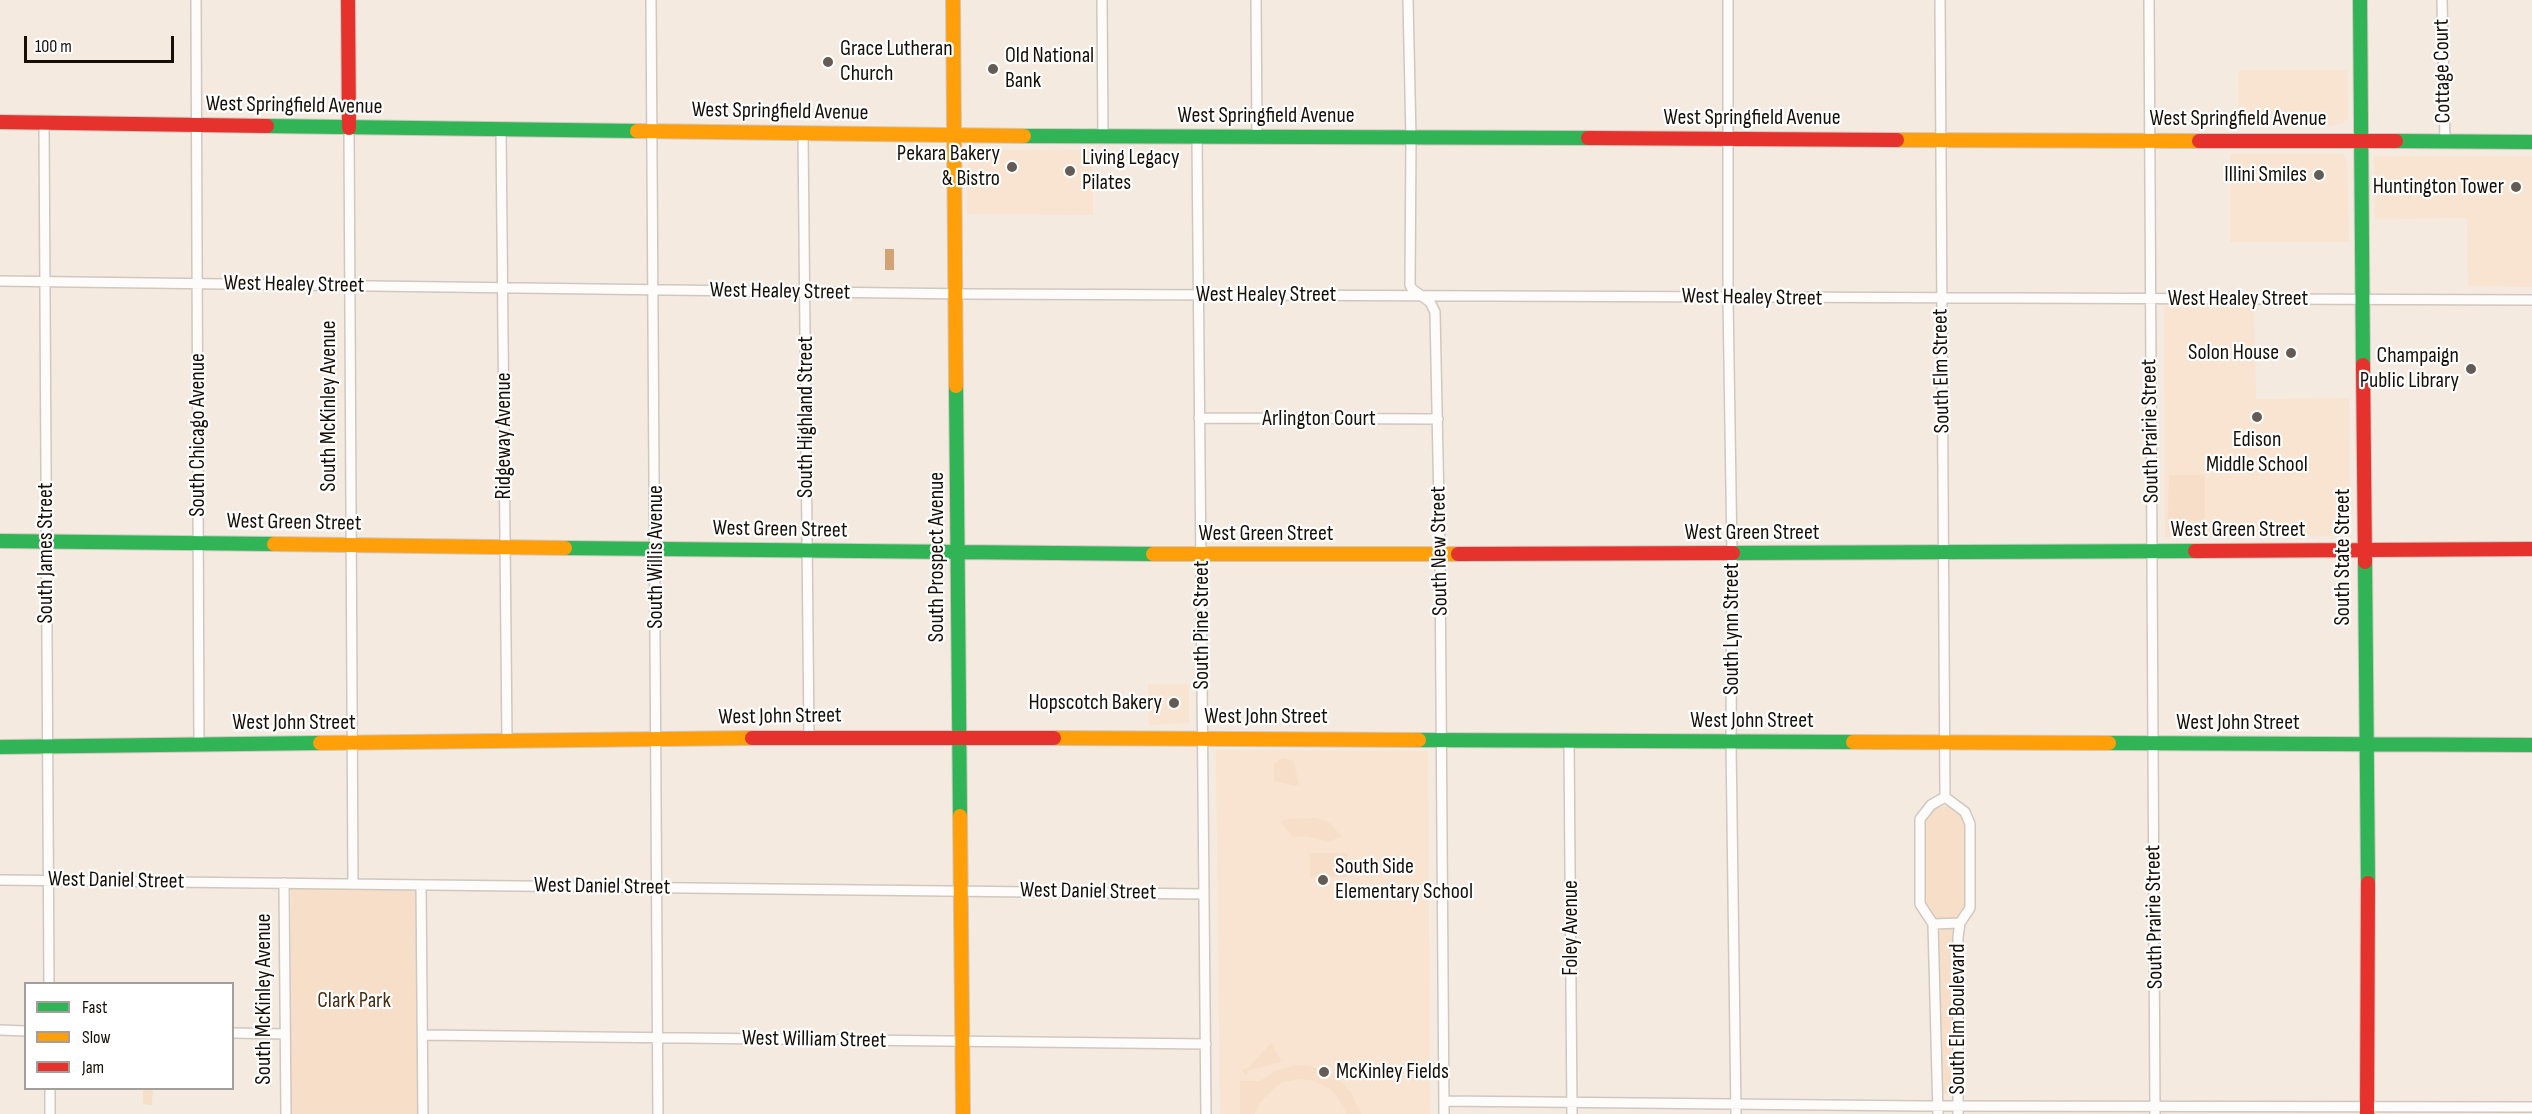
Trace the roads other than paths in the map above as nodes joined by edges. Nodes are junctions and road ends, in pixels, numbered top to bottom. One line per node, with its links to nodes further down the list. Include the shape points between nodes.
1 (196, 0): 15 (street, South Chicago Avenue)
2 (348, 0): 16 (street, South McKinley Avenue)
3 (651, 0): 18 (street, South Willis Avenue)
4 (953, 0): 20 (street, South Prospect Avenue)
5 (1102, 0): 21 (street)
6 (1256, 0): 23 (street)
7 (1408, 0): 24 (street, South New Street)
8 (1728, 0): 25 (street, South Lynn Street)
9 (1940, 0): 26 (street, South Elm Street)
10 (2149, 0): 27 (street, South Prairie Street)
11 (2360, 0): 28 (street, South State Street)
12 (2442, 0): 29 (street, Cottage Court)
13 (0, 122): 14 (street, West Springfield Avenue)
14 (45, 123): 15 (street, West Springfield Avenue); 32 (street, South James Street)
15 (198, 125): 16 (street, West Springfield Avenue); 33 (street, South Chicago Avenue)
16 (349, 128): 17 (street, West Springfield Avenue); 34 (street, South McKinley Avenue)
17 (501, 130): 18 (street, West Springfield Avenue); 35 (street, Ridgeway Avenue)
18 (653, 132): 19 (street, West Springfield Avenue); 36 (street, South Willis Avenue)
19 (803, 133): 20 (street, West Springfield Avenue); 37 (street, South Highland Street)
20 (955, 136): 21 (street, West Springfield Avenue); 38 (street, South Prospect Avenue)
21 (1103, 136): 22 (street, West Springfield Avenue)
22 (1197, 137): 23 (street, West Springfield Avenue); 39 (street, South Pine Street)
23 (1257, 137): 24 (street, West Springfield Avenue)
24 (1411, 138): 25 (street, West Springfield Avenue); 40 (street, South New Street, via 1410,285)
25 (1729, 140): 26 (street, West Springfield Avenue); 41 (street, South Lynn Street)
26 (1941, 140): 27 (street, West Springfield Avenue); 43 (street, South Elm Street)
27 (2149, 140): 28 (street, West Springfield Avenue); 42 (street, South Prairie Street)
28 (2361, 141): 29 (street, West Springfield Avenue); 44 (street, South State Street)
29 (2445, 142): 30 (street, West Springfield Avenue)
30 (2532, 142)
31 (0, 281): 32 (street, West Healey Street)
32 (45, 281): 33 (street, West Healey Street); 49 (street, South James Street)
33 (198, 284): 34 (street, West Healey Street); 50 (street, South Chicago Avenue)
34 (350, 286): 35 (street, West Healey Street); 51 (street, South McKinley Avenue)
35 (504, 288): 36 (street, West Healey Street); 52 (street, Ridgeway Avenue)
36 (654, 290): 37 (street, West Healey Street); 53 (street, South Willis Avenue)
37 (805, 292): 38 (street, West Healey Street); 55 (street, South Highland Street)
38 (956, 294): 39 (street, West Healey Street); 59 (street, South Prospect Avenue)
39 (1197, 295): 40 (street, West Healey Street); 46 (street, South Pine Street)
40 (1422, 295): 41 (street, West Healey Street); 47 (street, South New Street, via 1435,309)
41 (1728, 298): 43 (street, West Healey Street); 60 (street, South Lynn Street)
42 (2151, 298): 43 (street, West Healey Street); 44 (street, West Healey Street); 58 (street, South Prairie Street)
43 (1941, 299): 57 (street, South Elm Street)
44 (2363, 299): 45 (street, West Healey Street); 56 (street, South State Street)
45 (2532, 300)
46 (1199, 418): 47 (street, Arlington Court); 61 (street, South Pine Street)
47 (1438, 419): 62 (street, South New Street)
48 (0, 541): 49 (street, West Green Street)
49 (46, 542): 50 (street, West Green Street); 77 (street, South James Street)
50 (198, 543): 51 (street, West Green Street); 73 (street, South Chicago Avenue)
51 (351, 545): 52 (street, West Green Street); 72 (street, South McKinley Avenue)
52 (504, 547): 53 (street, West Green Street); 69 (street, Ridgeway Avenue)
53 (656, 549): 55 (street, West Green Street); 66 (street, South Willis Avenue)
54 (2532, 549): 56 (street, West Green Street)
55 (807, 551): 59 (street, West Green Street); 63 (street, South Highland Street)
56 (2364, 551): 58 (street, West Green Street); 75 (street, South State Street)
57 (1944, 552): 58 (street, West Green Street); 60 (street, West Green Street); 71 (street, South Elm Street)
58 (2153, 552): 74 (street, South Prairie Street)
59 (958, 553): 61 (street, West Green Street); 64 (street, South Prospect Avenue)
60 (1732, 554): 62 (street, West Green Street); 70 (street, South Lynn Street)
61 (1202, 555): 62 (street, West Green Street); 65 (street, South Pine Street)
62 (1440, 555): 67 (street, South New Street)
63 (808, 737): 64 (street, West John Street); 66 (street, West John Street)
64 (960, 737): 65 (street, West John Street); 86 (street, South Prospect Avenue)
65 (1201, 738): 67 (street, West John Street); 87 (street, South Pine Street)
66 (656, 740): 69 (street, West John Street); 85 (street, South Willis Avenue)
67 (1441, 740): 68 (street, West John Street); 100 (street, South New Street)
68 (1569, 741): 70 (street, West John Street); 101 (street, Foley Avenue)
69 (507, 742): 72 (street, West John Street)
70 (1731, 742): 71 (street, West John Street); 102 (street, South Lynn Street)
71 (1944, 742): 74 (street, West John Street); 79 (street)
72 (351, 743): 73 (street, West John Street); 83 (street, South McKinley Avenue)
73 (199, 744): 77 (street, West John Street)
74 (2153, 744): 75 (street, West John Street); 106 (street, South Prairie Street)
75 (2366, 745): 76 (street, West John Street); 107 (street, South State Street)
76 (2532, 745)
77 (47, 746): 78 (street, West John Street); 81 (street, South James Street)
78 (0, 747)
79 (1944, 797): 88 (street, South Elm Boulevard, via 1969,819 1970,908); 89 (street, South Elm Boulevard, via 1920,819 1920,904)
80 (0, 880): 81 (street, West Daniel Street)
81 (48, 880): 82 (street, West Daniel Street); 90 (street, South James Street)
82 (284, 883): 83 (street, West Daniel Street); 94 (street, South McKinley Avenue)
83 (353, 884): 84 (street, West Daniel Street)
84 (421, 885): 85 (street, West Daniel Street); 95 (street)
85 (657, 887): 86 (street, West Daniel Street); 96 (street, South Willis Avenue)
86 (961, 891): 87 (street, West Daniel Street); 97 (street, South Prospect Avenue)
87 (1203, 894): 98 (street, South Pine Street)
88 (1960, 923): 89 (street, South Elm Boulevard); 105 (street, South Elm Boulevard)
89 (1933, 924): 104 (street, South Elm Boulevard)
90 (49, 982)
91 (0, 1030): 92 (street)
92 (24, 1031)
93 (234, 1033): 94 (street)
94 (285, 1034): 109 (street, South McKinley Avenue)
95 (422, 1035): 96 (street, West William Street); 110 (street)
96 (657, 1038): 97 (street, West William Street); 111 (street, South Willis Avenue)
97 (962, 1041): 98 (street, West William Street); 112 (street, South Prospect Avenue)
98 (1206, 1044): 113 (street, South Pine Street)
99 (50, 1090): 108 (street)
100 (1444, 1101): 101 (street); 114 (street, South New Street)
101 (1572, 1102): 102 (street); 115 (street, Foley Avenue)
102 (1736, 1104): 104 (street); 116 (street, South Lynn Street)
103 (2532, 1107): 107 (street)
104 (1938, 1110): 105 (street)
105 (1958, 1110): 106 (street)
106 (2155, 1110): 107 (street)
107 (2367, 1110)
108 (50, 1114)
109 (286, 1114)
110 (423, 1114)
111 (658, 1114)
112 (963, 1114)
113 (1206, 1114)
114 (1444, 1114)
115 (1572, 1114)
116 (1736, 1114)

